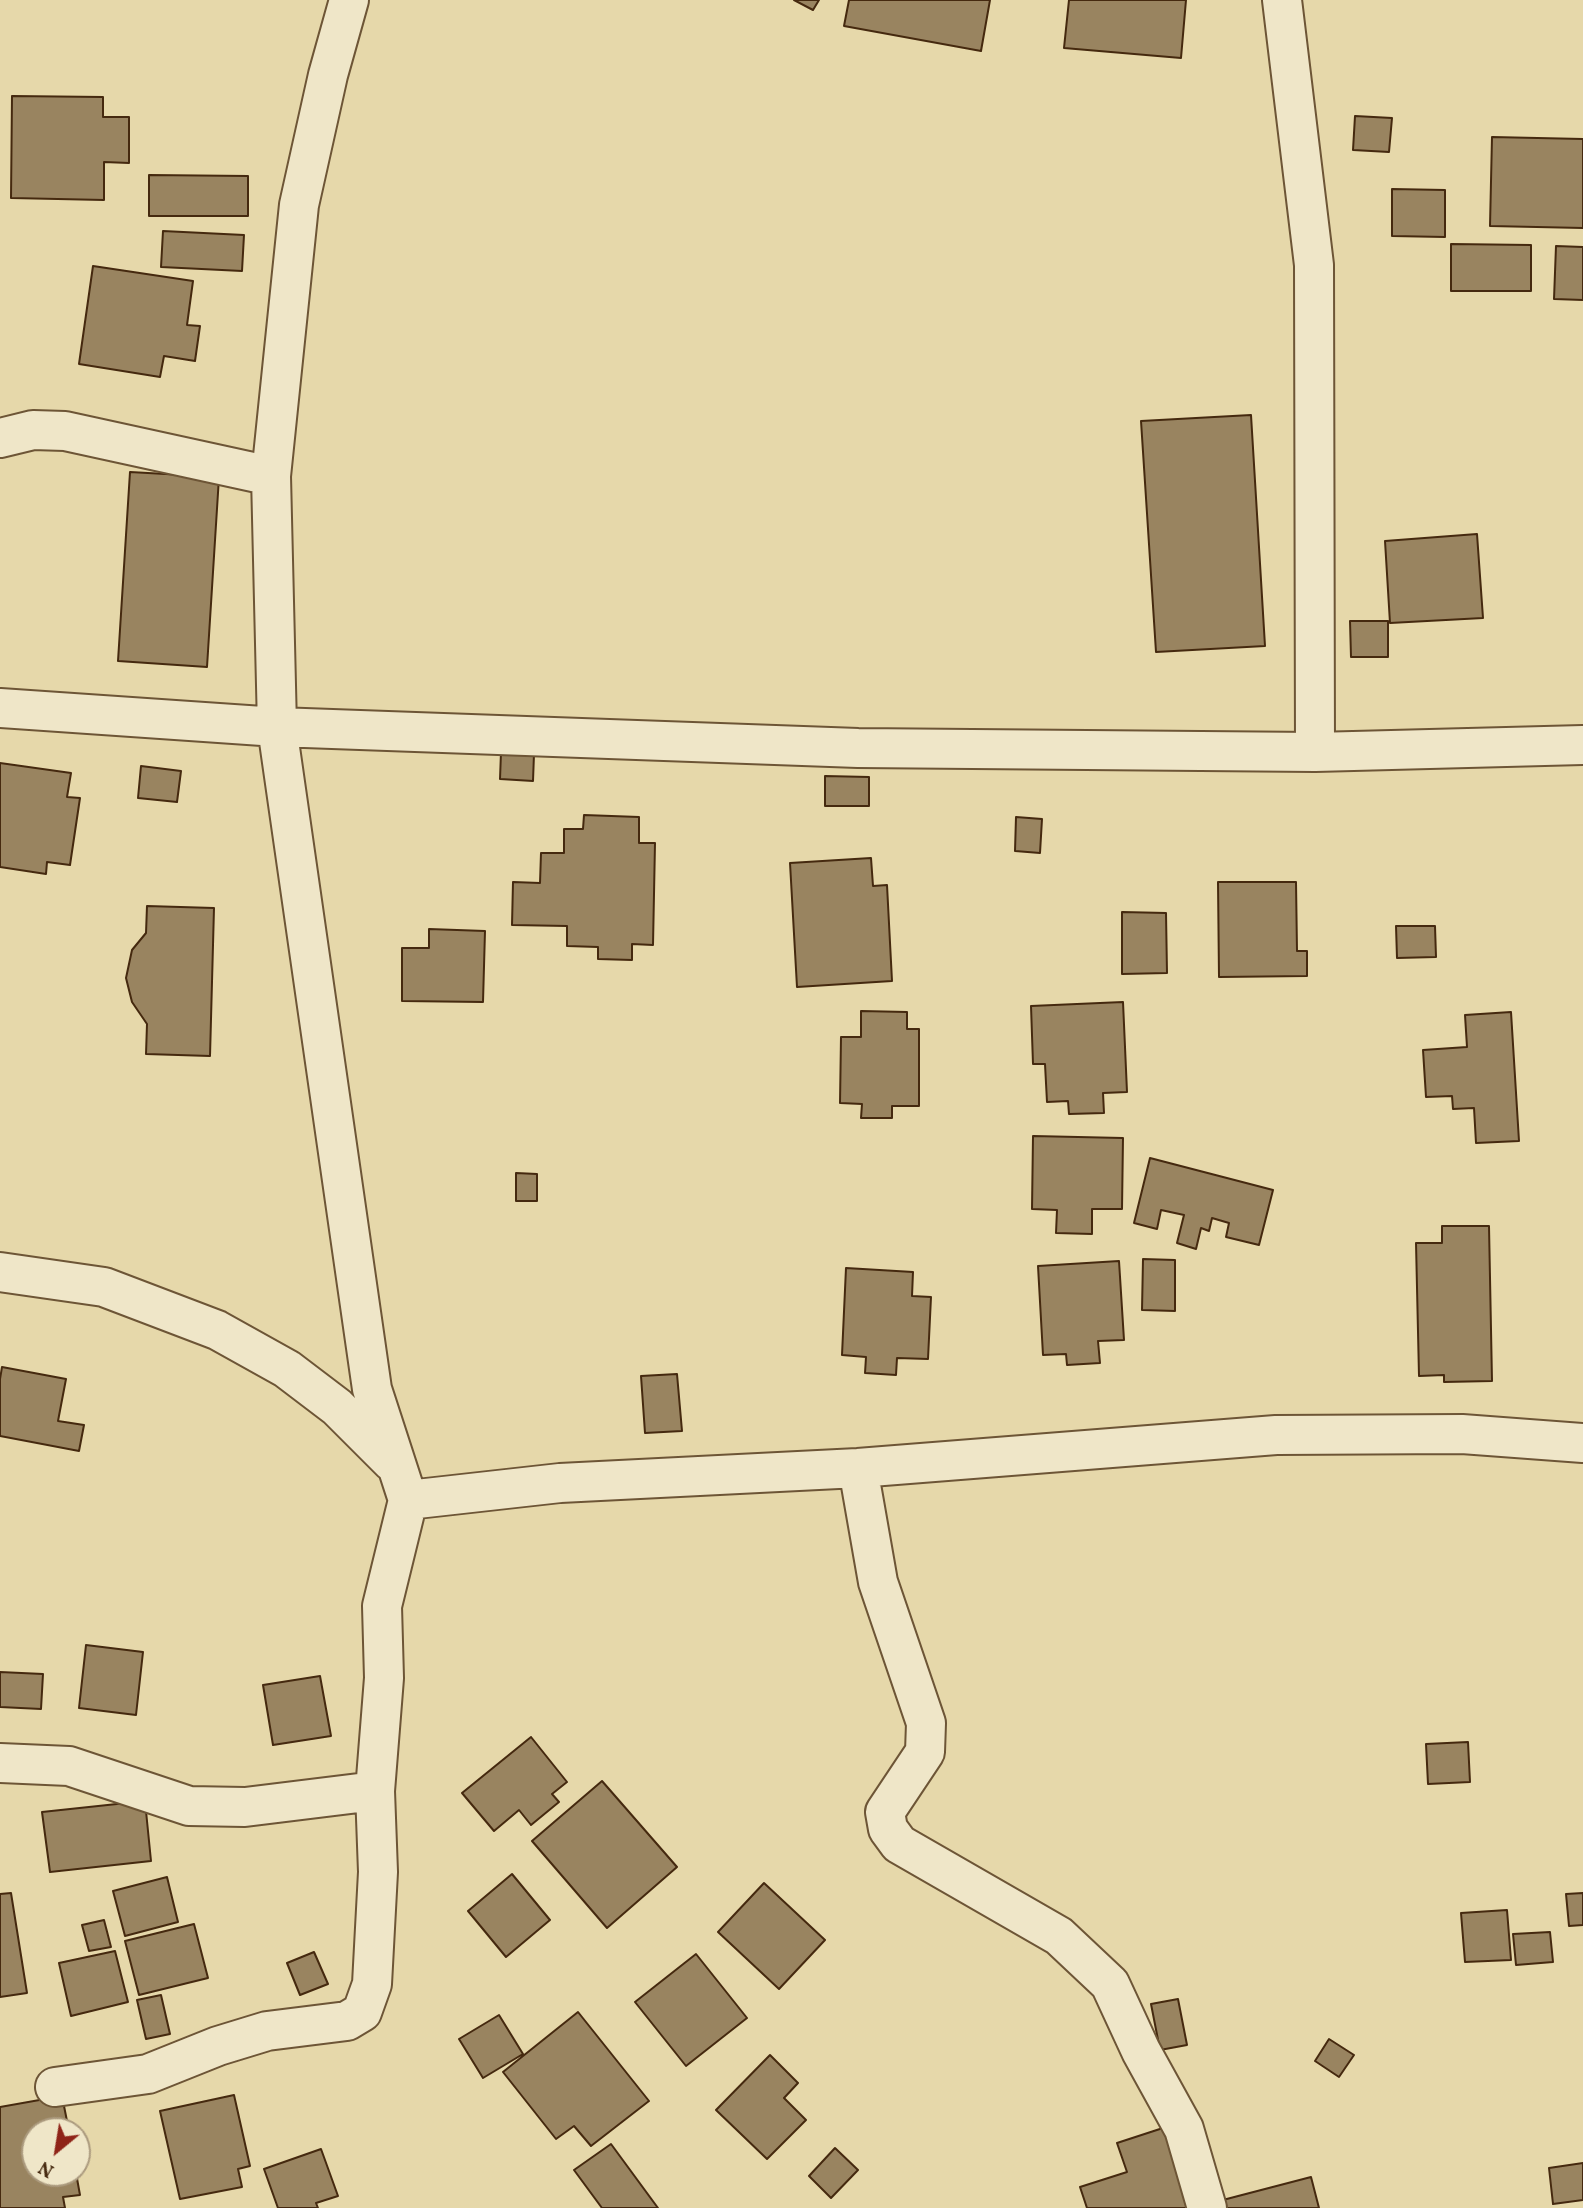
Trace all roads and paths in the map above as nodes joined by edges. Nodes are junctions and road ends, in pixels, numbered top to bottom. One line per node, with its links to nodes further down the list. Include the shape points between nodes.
1 (349, 0): 4 (street, via 299,205)
2 (1282, 0): 8 (street, via 1314,265)
3 (0, 438): 4 (street, via 33,430 65,431)
4 (271, 476): 6 (street)
5 (0, 708): 6 (street)
6 (277, 727): 8 (street, via 858,748); 12 (street, via 372,1389)
7 (1583, 745): 8 (street)
8 (1315, 752)
9 (0, 1272): 12 (street, via 104,1287 217,1330 287,1369 337,1407)
10 (1583, 1443): 11 (street, via 1462,1434 1276,1435)
11 (858, 1468): 12 (street, via 560,1482); 16 (street, via 878,1582 926,1724 925,1752 885,1812 888,1829 899,1844 1059,1936 1110,1984 1184,2129)
12 (402, 1483): 14 (street, via 383,1606 384,1678)
13 (0, 1763): 14 (street, via 69,1766 189,1806 244,1807)
14 (375, 1791): 15 (street, via 378,1872 372,1984 362,2012 347,2021 267,2031 148,2074)
15 (55, 2087)
16 (1207, 2208)

